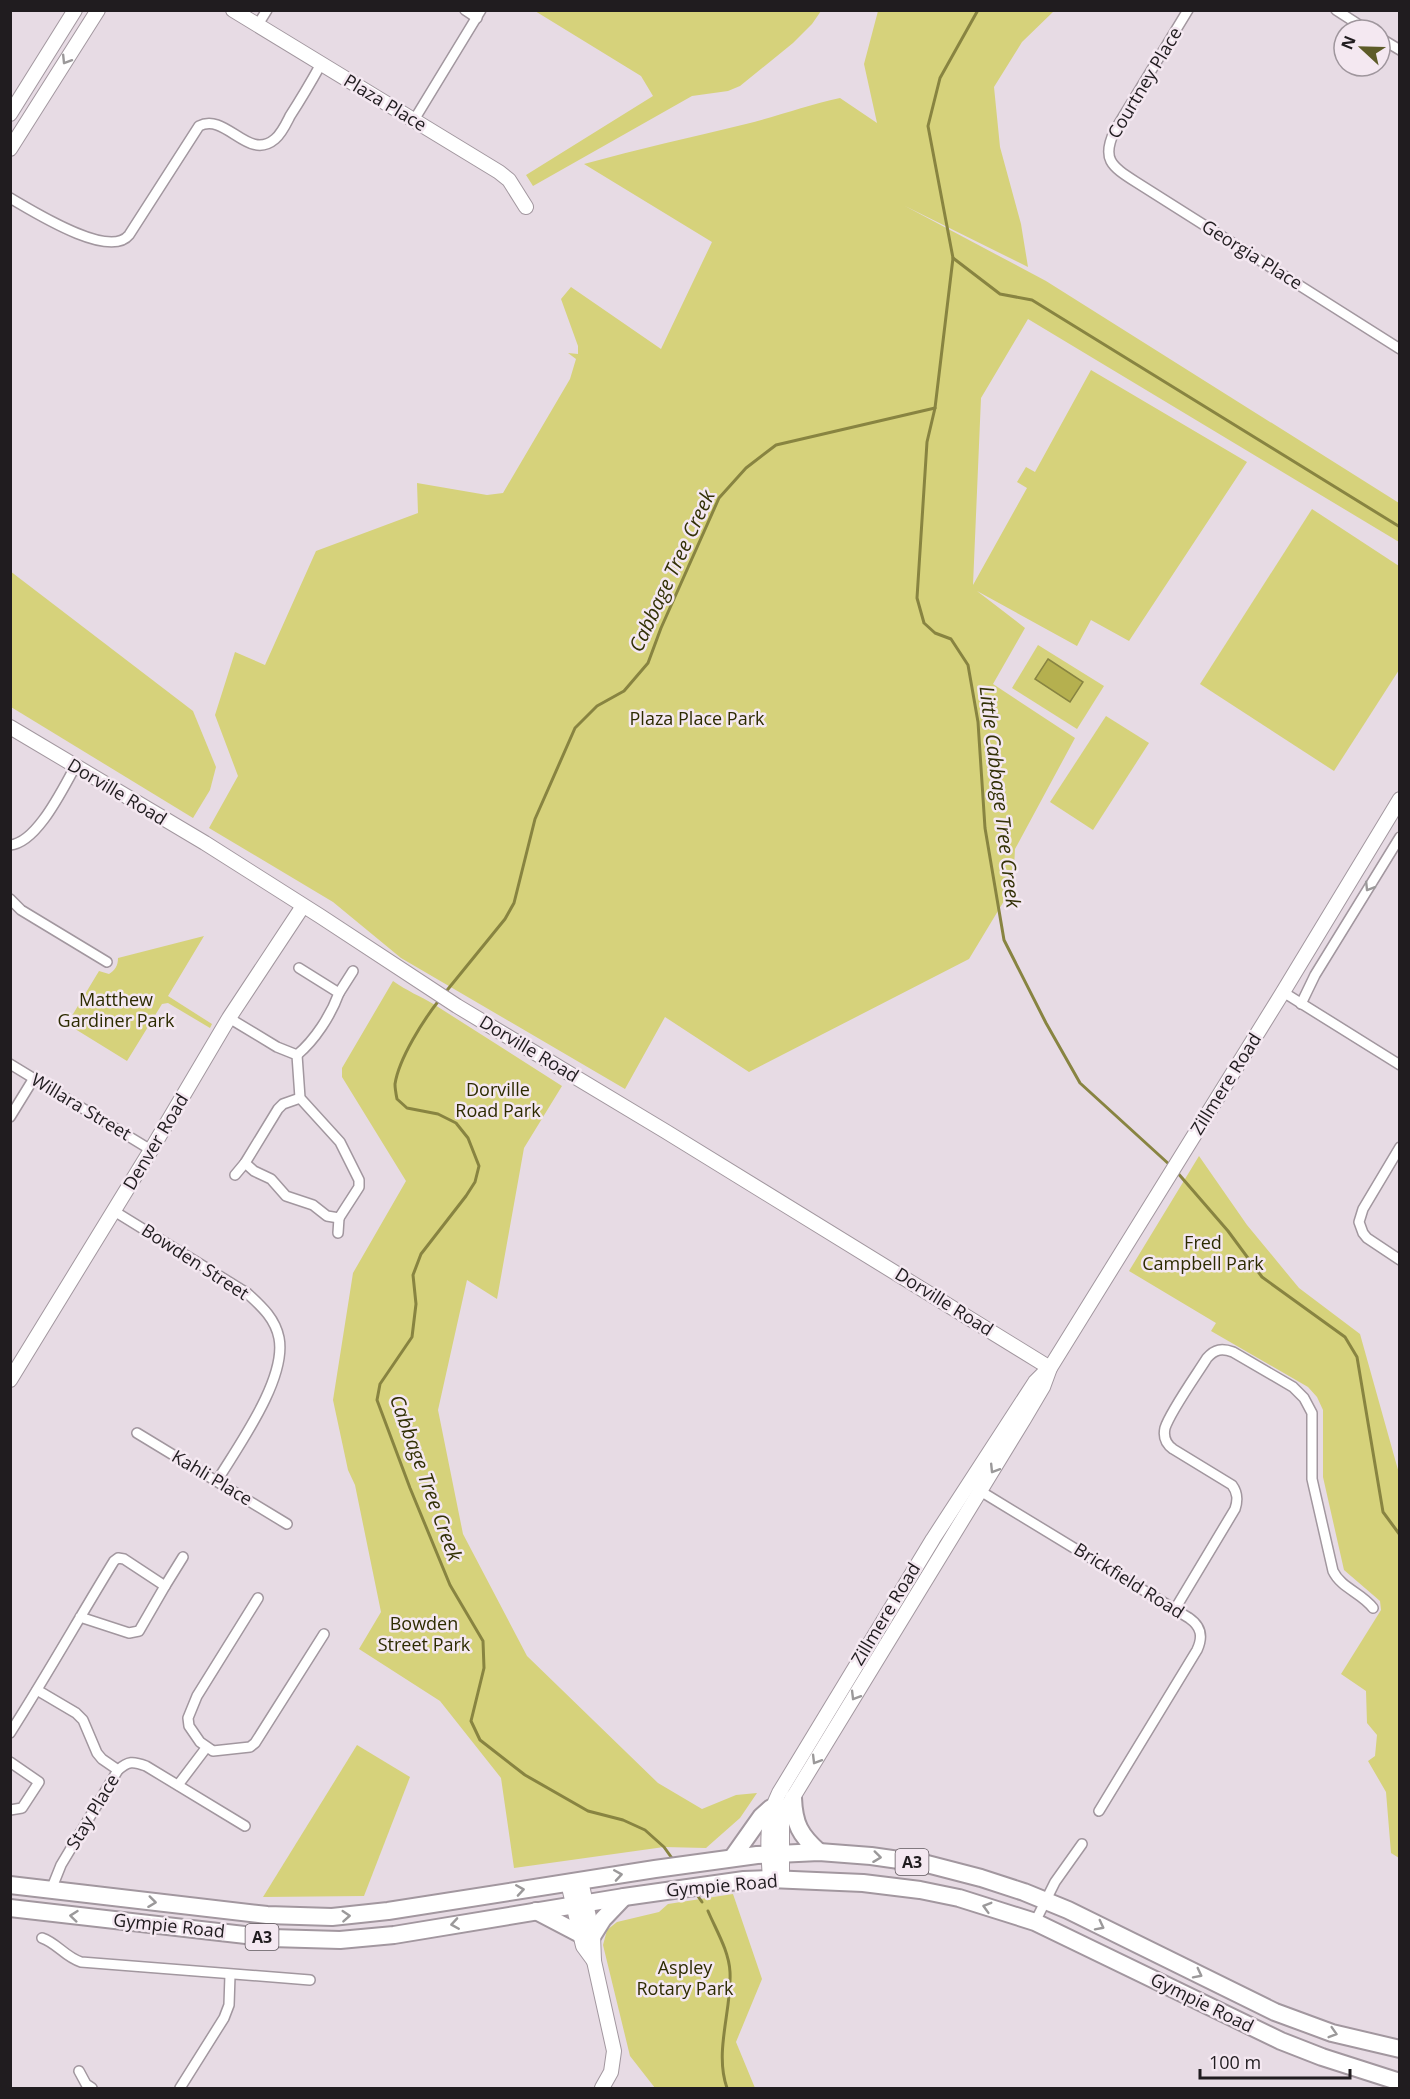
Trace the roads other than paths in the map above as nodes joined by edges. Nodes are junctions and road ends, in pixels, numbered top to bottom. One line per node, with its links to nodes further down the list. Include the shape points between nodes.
1 (75, 10): 10 (street)
2 (98, 10): 12 (street, one-way to 12)
3 (233, 10): 8 (street, Plaza Place)
4 (267, 10): 8 (street)
5 (465, 10): 7 (street)
6 (1188, 10): 13 (street, Courtney Place, via 1115,130)
7 (479, 14): 11 (street)
8 (257, 26): 9 (street, Plaza Place)
9 (321, 64): 11 (street, Plaza Place); 14 (street, via 280,133 269,143 251,144 214,123 197,128 121,242 65,229)
10 (10, 114)
11 (414, 120): 15 (street, Plaza Place, via 499,172 509,180)
12 (10, 149)
13 (1108, 157): 16 (street, Georgia Place, via 1119,171)
14 (10, 198)
15 (526, 207)
16 (1400, 349)
17 (10, 727): 18 (street, Dorville Road)
18 (75, 767): 21 (street, via 49,812 28,837); 23 (street, Dorville Road)
19 (1400, 799): 27 (street, Zillmere Road)
20 (1400, 837): 29 (street, one-way to 29)
21 (10, 844)
22 (10, 899): 24 (street, via 21,910)
23 (303, 906): 30 (street, Denver Road); 45 (street, Dorville Road, via 421,984)
24 (107, 962)
25 (299, 968): 28 (street)
26 (353, 971): 28 (street)
27 (1283, 992): 29 (street); 45 (street, Zillmere Road)
28 (339, 993): 31 (street, via 307,1047)
29 (1301, 1004): 33 (street)
30 (229, 1018): 31 (street); 38 (street, Denver Road)
31 (297, 1055): 35 (street)
32 (10, 1064): 34 (street, Willara Street)
33 (1400, 1065)
34 (34, 1078): 36 (street); 38 (street, Willara Street)
35 (300, 1098): 39 (street, via 278,1109); 42 (street, via 340,1142 359,1180)
36 (10, 1117)
37 (1400, 1148): 44 (street, via 1362,1209 1359,1222 1367,1238)
38 (152, 1150): 41 (street, Denver Road)
39 (245, 1163): 40 (street); 42 (street, via 271,1179 286,1196)
40 (235, 1175)
41 (114, 1211): 46 (street, Denver Road); 48 (street, Bowden Street, via 247,1293 273,1322 279,1338 279,1361 273,1381)
42 (339, 1218): 43 (street)
43 (338, 1233)
44 (1400, 1260)
45 (1050, 1368): 49 (street, Zillmere Road, via 1035,1382); 50 (street, Zillmere Road, one-way to 50, via 1043,1387)
46 (10, 1380)
47 (137, 1433): 48 (street, Kahli Place)
48 (217, 1481): 51 (street, Kahli Place)
49 (968, 1482): 50 (street, Brickfield Road); 66 (street, Zillmere Road)
50 (980, 1491): 56 (street, Brickfield Road); 65 (street, Zillmere Road, one-way to 65)
51 (287, 1524)
52 (183, 1557): 53 (street)
53 (165, 1586): 57 (street, via 135,1633); 57 (street, via 118,1558)
54 (258, 1598): 61 (street, via 197,1696 188,1718 189,1726)
55 (1373, 1608): 56 (street, via 1342,1584 1333,1571 1312,1479 1313,1420 1308,1404 1293,1387 1222,1349 1208,1358 1167,1424 1165,1437 1173,1449 1232,1485 1238,1500)
56 (1175, 1609): 68 (street, Brickfield Road, via 1196,1623 1200,1643)
57 (80, 1617): 59 (street)
58 (324, 1634): 61 (street, via 255,1743 223,1750)
59 (37, 1690): 60 (street); 63 (street, via 76,1713 97,1753)
60 (10, 1733)
61 (207, 1748): 64 (street)
62 (10, 1762): 67 (street, via 39,1782 22,1808)
63 (118, 1770): 64 (street, Stay Place, via 126,1762 135,1761); 77 (street, Stay Place, via 61,1865)
64 (178, 1785): 69 (street, Stay Place)
65 (793, 1798): 71 (highway, via 798,1826); 72 (street, Zillmere Road, via 784,1812)
66 (771, 1808): 72 (street, Zillmere Road, via 768,1832); 73 (highway, via 760,1817)
67 (10, 1810)
68 (1099, 1811)
69 (245, 1826)
70 (1082, 1844): 79 (street)
71 (819, 1852): 72 (highway, Gympie Road / A3); 79 (highway, Gympie Road / A3, one-way to 79, via 927,1864)
72 (775, 1853): 73 (highway, Gympie Road / A3); 74 (street, Zillmere Road)
73 (732, 1858): 75 (highway, Gympie Road / A3, one-way to 73)
74 (776, 1879): 78 (highway, Gympie Road / A3, via 723,1882); 83 (highway, Gympie Road / A3, one-way to 74, via 920,1890)
75 (574, 1882): 77 (highway, Gympie Road / A3, one-way to 75, via 267,1915 332,1917); 80 (street)
76 (10, 1885): 77 (highway, Gympie Road / A3)
77 (51, 1890)
78 (624, 1897): 80 (highway, Gympie Road / A3); 84 (highway)
79 (1047, 1901): 83 (street); 88 (highway, Gympie Road / A3, one-way to 88, via 1275,2012 1332,2033)
80 (579, 1904): 82 (highway, Gympie Road / A3); 84 (street)
81 (10, 1908): 82 (highway, Gympie Road / A3, one-way to 81, via 366,1938 305,1940)
82 (536, 1911): 84 (highway)
83 (1035, 1922): 90 (highway, Gympie Road / A3, via 1281,2041)
84 (586, 1934): 93 (street, via 583,1946 594,1961 614,2051 611,2072)
85 (42, 1938): 86 (street, via 81,1962)
86 (230, 1975): 87 (street); 92 (street, via 229,2005 224,2018)
87 (310, 1980)
88 (1400, 2049)
89 (79, 2071): 91 (street)
90 (1400, 2082)
91 (92, 2088)
92 (180, 2088)
93 (602, 2088)

